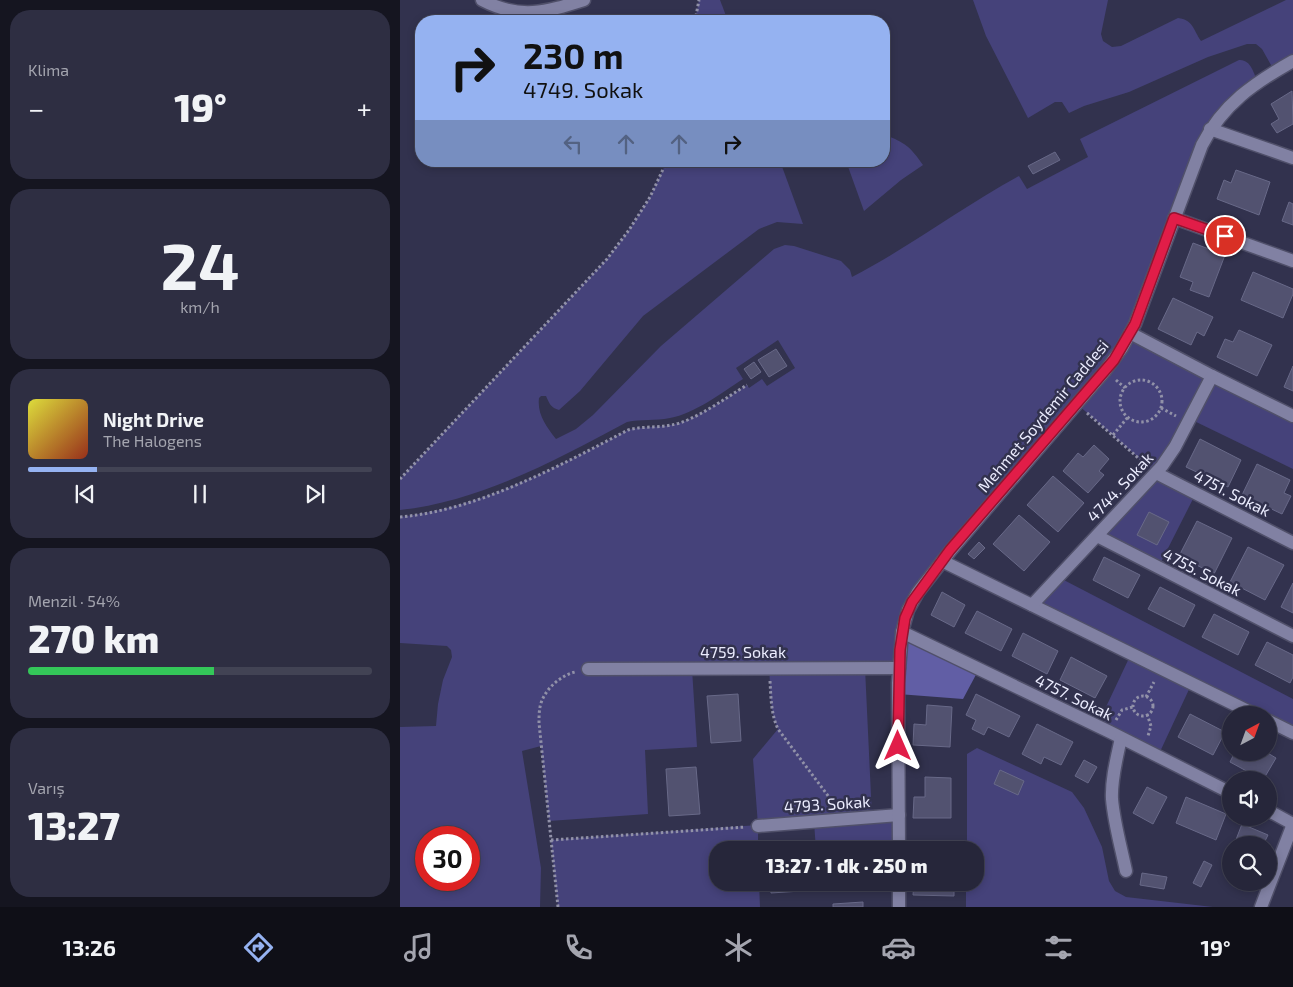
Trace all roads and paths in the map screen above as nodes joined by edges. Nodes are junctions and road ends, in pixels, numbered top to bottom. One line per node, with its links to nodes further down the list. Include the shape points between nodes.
1 (482, 0): 2 (street, via 520,13 547,11)
2 (584, 0)
3 (699, 0): 4 (path)
4 (697, 15)
5 (1293, 61): 6 (street, Mehmet Soydemir Caddesi, via 1244,93)
6 (1210, 129): 7 (street); 9 (street, Mehmet Soydemir Caddesi)
7 (1293, 158)
8 (664, 167): 19 (path, via 650,197 607,259)
9 (1174, 218): 10 (street); 11 (street, Mehmet Soydemir Caddesi)
10 (1293, 261)
11 (1130, 333): 12 (street); 14 (street, Mehmet Soydemir Caddesi, via 1105,372)
12 (1212, 376): 15 (street); 18 (street, 4744. Sokak, via 1175,447)
13 (747, 385): 20 (path, via 683,422 628,430 491,496)
14 (1077, 404): 17 (path); 23 (street, Mehmet Soydemir Caddesi)
15 (1293, 416)
16 (1128, 417): 16 (path, via 1140,422 1158,414 1162,402 1159,389 1154,384 1141,380 1125,388 1120,397); 17 (path)
17 (1113, 436): 18 (path)
18 (1156, 473): 21 (street, 4744. Sokak); 22 (street, 4751. Sokak)
19 (400, 479)
20 (400, 517)
21 (1097, 536): 24 (street, 4744. Sokak); 26 (street, 4755. Sokak)
22 (1292, 540)
23 (942, 561): 24 (street); 25 (street, Mehmet Soydemir Caddesi, via 912,602)
24 (1032, 605): 30 (street)
25 (902, 632): 28 (street, Mehmet Soydemir Caddesi); 35 (street, 4757. Sokak)
26 (1293, 636)
27 (770, 668): 28 (street, 4759. Sokak); 29 (street, 4759. Sokak); 40 (path, via 776,724)
28 (899, 668): 38 (street, Mehmet Soydemir Caddesi)
29 (588, 669): 43 (path, via 557,682 546,692 540,706)
30 (1238, 706)
31 (1133, 707): 32 (path, via 1138,714); 32 (path, via 1137,698 1149,698 1153,707); 35 (path, via 1122,710)
32 (1148, 714): 36 (path, via 1151,726)
33 (1278, 726): 34 (street)
34 (1293, 733)
35 (1116, 735): 36 (street, 4757. Sokak); 45 (street, via 1112,797)
36 (1142, 748): 37 (street, 4757. Sokak)
37 (1222, 788)
38 (899, 815): 40 (street, 4793. Sokak); 44 (street, Mehmet Soydemir Caddesi)
39 (1277, 815): 41 (street)
40 (846, 819): 42 (street, 4793. Sokak)
41 (1293, 824): 49 (street)
42 (758, 826): 43 (path)
43 (551, 840): 47 (path)
44 (899, 841)
45 (1126, 871)
46 (899, 891): 48 (street)
47 (558, 907)
48 (899, 907)
49 (1261, 907)

